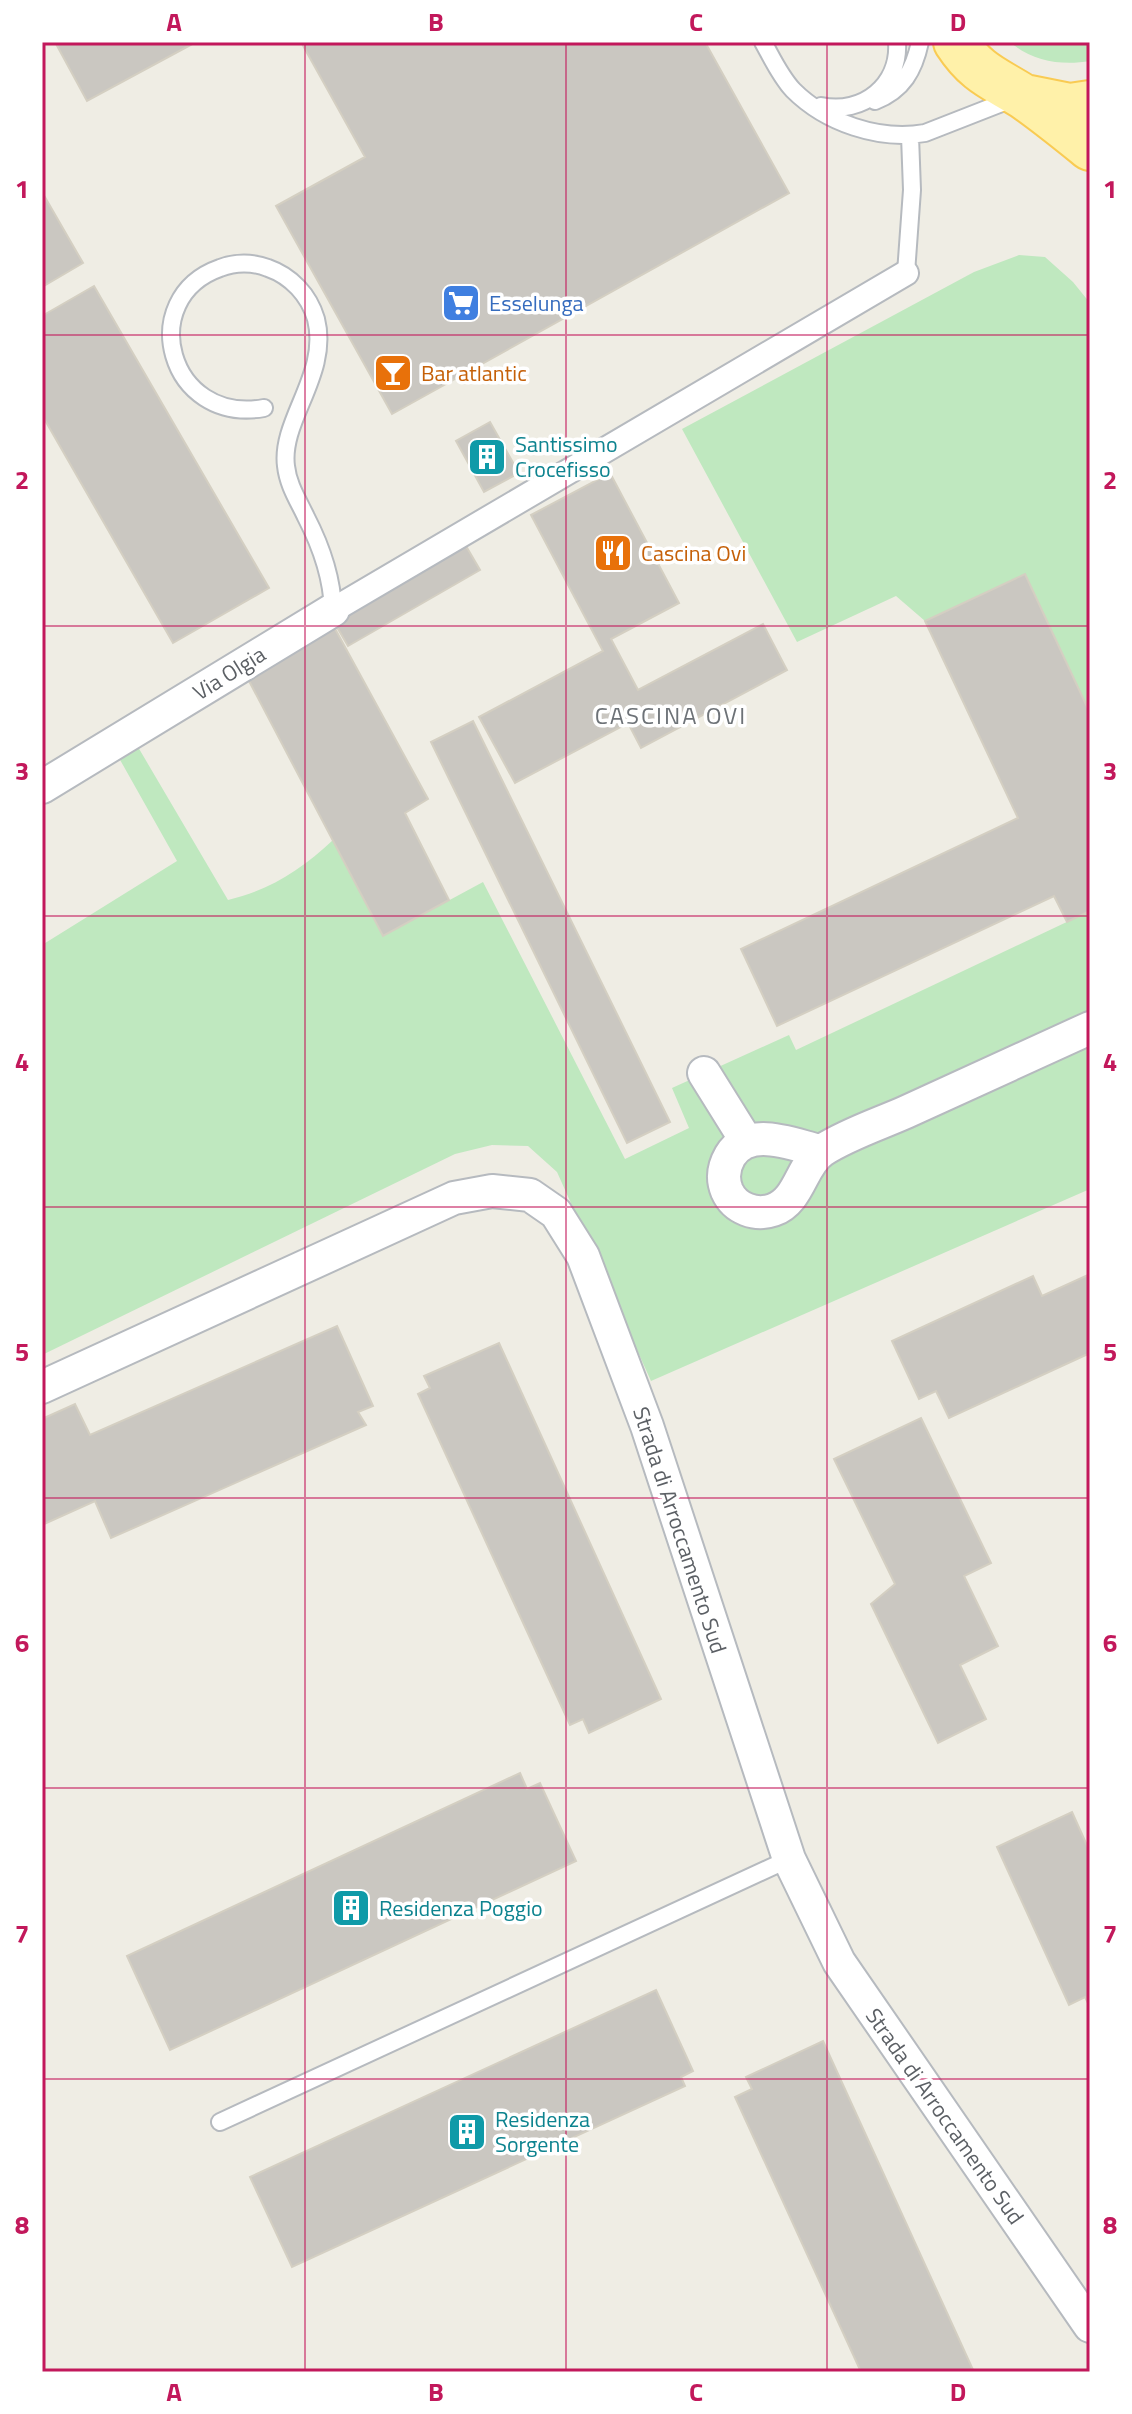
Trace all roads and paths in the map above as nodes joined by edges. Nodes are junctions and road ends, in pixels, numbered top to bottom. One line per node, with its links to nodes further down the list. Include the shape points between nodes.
1 (763, 42): 5 (lane)
2 (897, 42): 8 (lane, via 897,61 885,85)
3 (920, 42): 8 (lane, via 913,69 899,88 880,100)
4 (956, 42): 6 (main road, via 989,78)
5 (792, 89): 8 (lane, via 820,105); 9 (lane, via 846,123)
6 (1023, 97): 7 (main road, via 1070,106); 9 (lane); 10 (main road)
7 (1090, 103)
8 (853, 106)
9 (910, 136): 11 (lane)
10 (1090, 148)
11 (906, 273): 13 (street)
12 (264, 408): 13 (lane, via 218,406 185,381 173,355 175,312 197,280 216,269 261,265 282,274 311,306 318,335 313,377 286,449 286,467 322,551)
13 (333, 610): 14 (street, Via Olgia)
14 (42, 787)
15 (1090, 1028): 18 (street)
16 (704, 1073): 17 (street)
17 (747, 1142): 18 (street, via 771,1140); 18 (street, via 732,1153 724,1181 730,1196 753,1212 770,1212 790,1198)
18 (820, 1151)
19 (42, 1387): 20 (street, Strada di Arroccamento Sud, via 454,1198 492,1191 530,1195 556,1213 583,1256 647,1426)
20 (789, 1859): 21 (lane); 22 (street, Strada di Arroccamento Sud, via 839,1962)
21 (220, 2122)
22 (1090, 2326)

